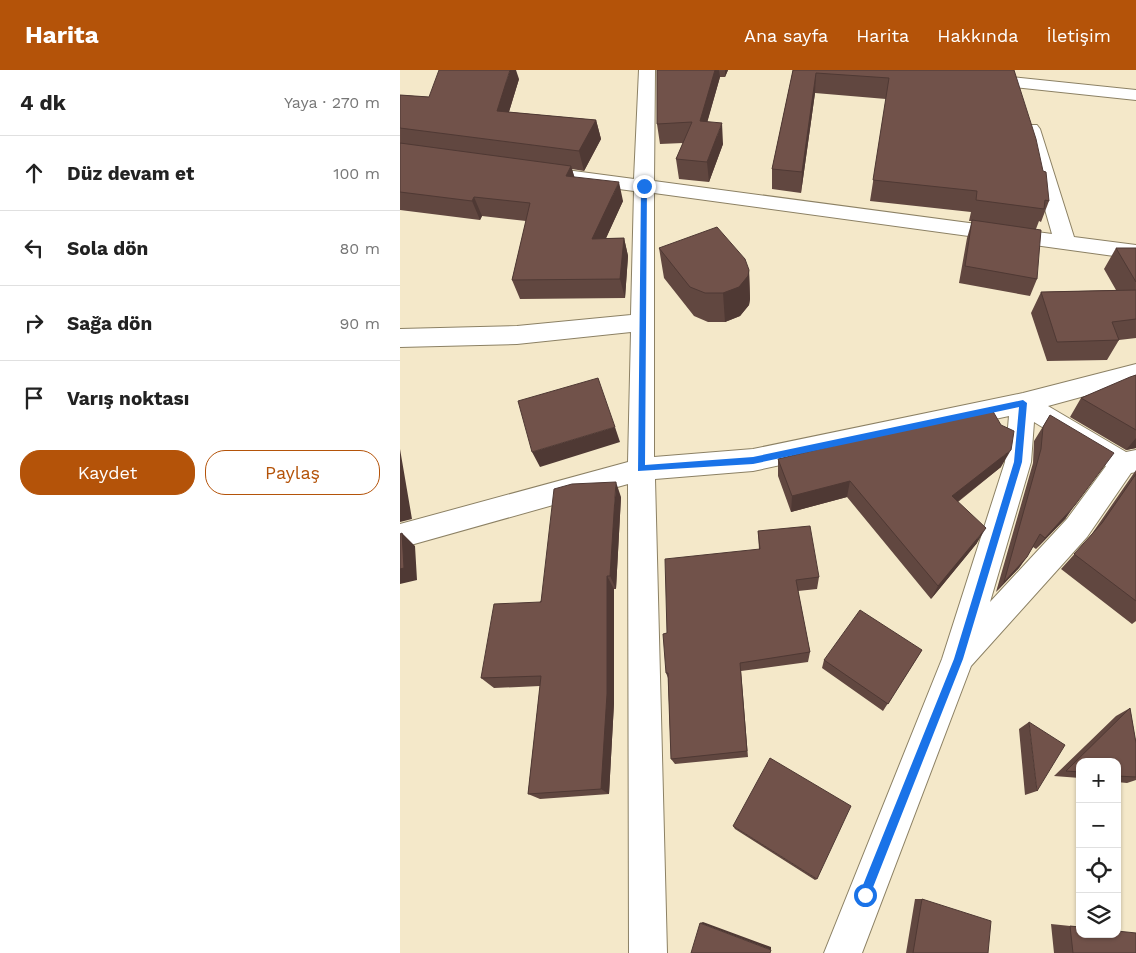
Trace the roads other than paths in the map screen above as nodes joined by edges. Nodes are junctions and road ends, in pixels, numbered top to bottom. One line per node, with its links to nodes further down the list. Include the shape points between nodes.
1 (647, 70): 6 (street)
2 (1012, 74): 3 (street); 4 (street); 7 (street)
3 (967, 78)
4 (1136, 94)
5 (507, 168): 6 (street)
6 (644, 186): 7 (street); 9 (street)
7 (1066, 243): 8 (street)
8 (1136, 252)
9 (642, 322): 10 (street, via 517,334); 14 (street)
10 (400, 338)
11 (1136, 373): 12 (street)
12 (1023, 403): 13 (street); 14 (street, via 753,460); 16 (street, via 1018,462)
13 (1129, 462): 16 (street, via 1077,528)
14 (641, 469): 15 (street); 17 (street)
15 (400, 536)
16 (958, 659): 18 (street)
17 (648, 953)
18 (843, 953)

